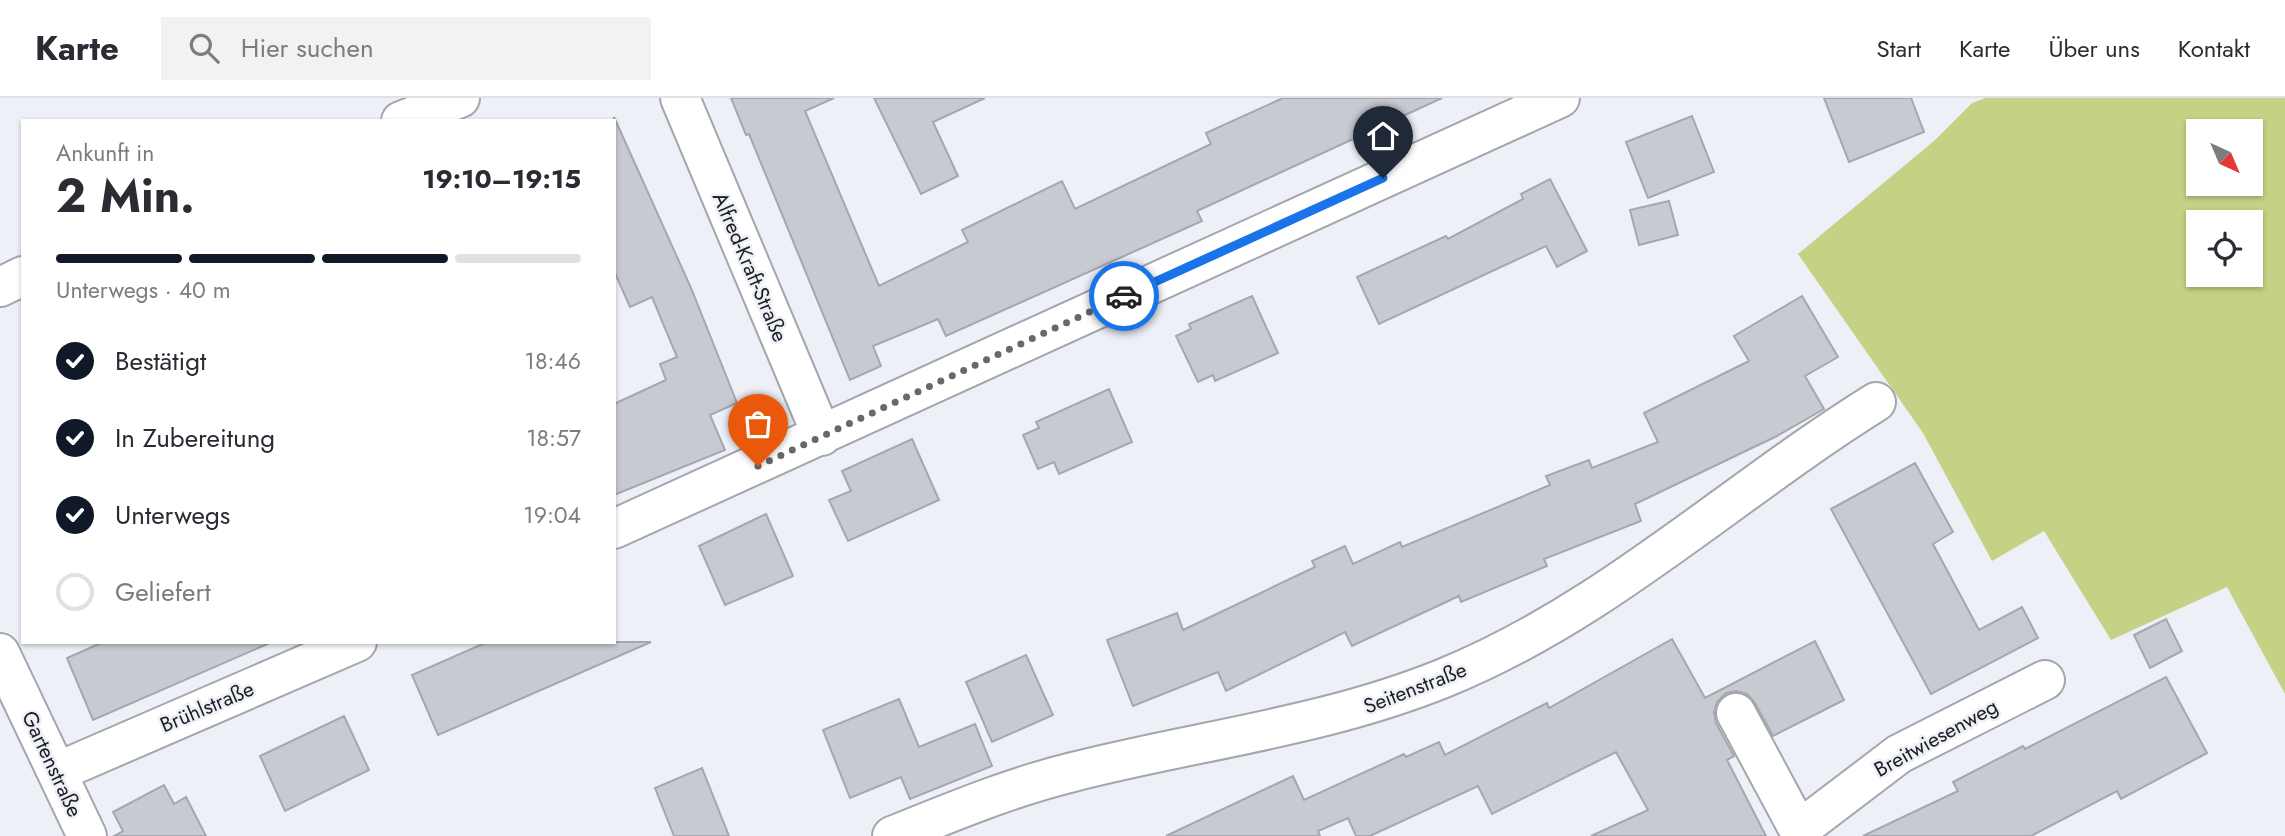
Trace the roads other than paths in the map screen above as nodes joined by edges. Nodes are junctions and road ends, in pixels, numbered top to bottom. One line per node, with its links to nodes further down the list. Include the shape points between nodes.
1 (460, 98): 4 (street)
2 (680, 98): 8 (street, Alfred-Kraft-Straße)
3 (1560, 98): 8 (street)
4 (406, 119)
5 (21, 277): 6 (street)
6 (0, 287)
7 (1876, 402): 17 (street, Seitenstraße, via 1792,456 1595,598 1539,633 1472,666 1340,715 1021,786)
8 (822, 436): 9 (street)
9 (616, 528)
10 (352, 644): 14 (street, Brühlstraße)
11 (0, 653): 14 (street, Gartenstraße)
12 (2045, 680): 15 (street, Breitwiesenweg, via 1899,754)
13 (1735, 713): 15 (street, Breitwiesenweg)
14 (57, 772): 16 (street, Gartenstraße)
15 (1801, 833)
16 (87, 836)
17 (892, 836)

